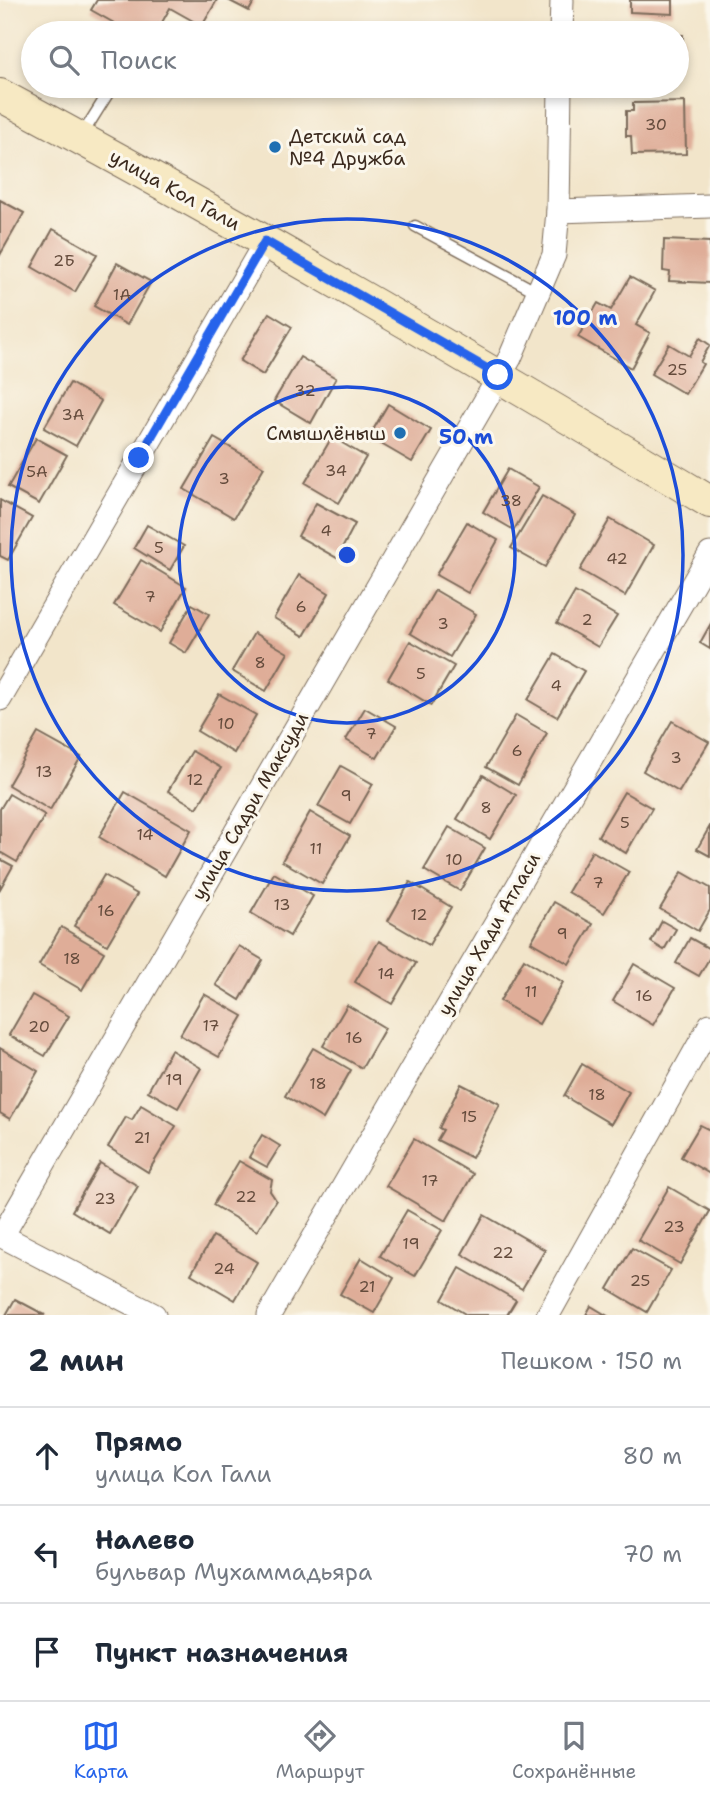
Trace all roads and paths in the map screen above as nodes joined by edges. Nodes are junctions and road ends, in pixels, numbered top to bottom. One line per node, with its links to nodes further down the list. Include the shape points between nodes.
1 (562, 0): 2 (street)
2 (561, 21)
3 (0, 97): 6 (street, улица Кол Гали)
4 (105, 98): 6 (lane)
5 (560, 98): 8 (street, улица Садри Максуди)
6 (80, 137): 10 (street, улица Кол Гали)
7 (710, 206): 8 (street)
8 (558, 211): 11 (street, улица Садри Максуди, via 554,255)
9 (415, 226): 11 (lane)
10 (265, 241): 12 (street, улица Кол Гали); 15 (street)
11 (537, 292): 12 (street, улица Садри Максуди, via 510,358)
12 (498, 375): 13 (street, улица Кол Гали); 17 (street, улица Садри Максуди)
13 (710, 502)
14 (710, 554): 19 (street, улица Хади Атласи)
15 (0, 699)
16 (710, 1025): 20 (street)
17 (1, 1236): 18 (street)
18 (154, 1315)
19 (269, 1315)
20 (548, 1315)

